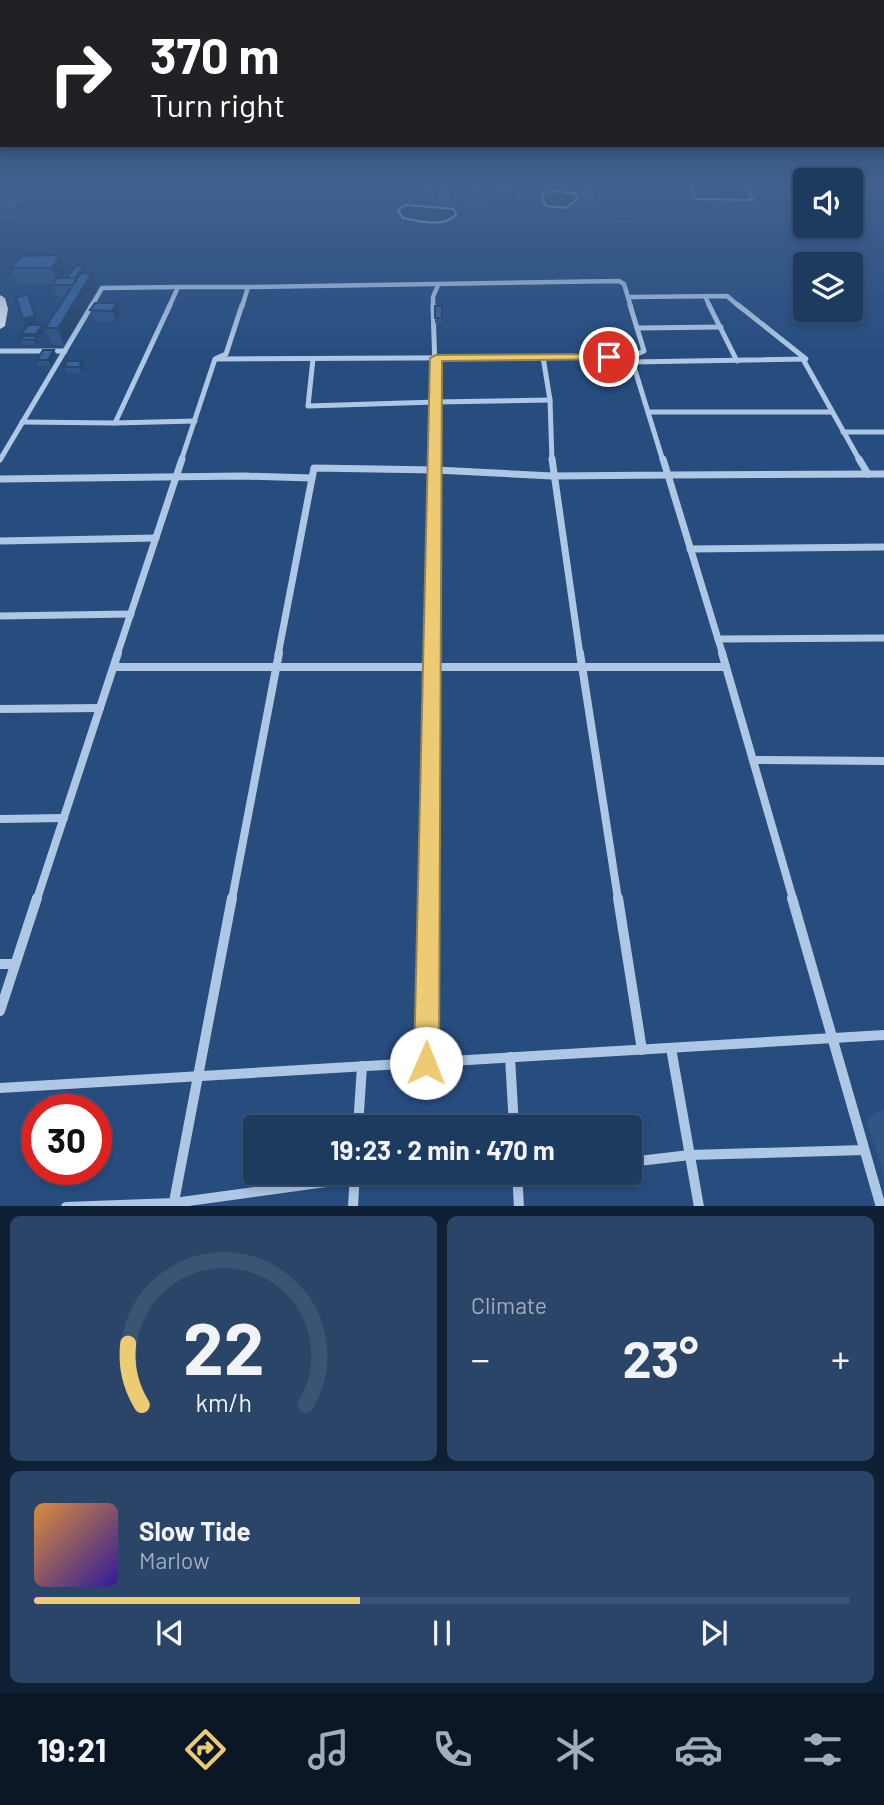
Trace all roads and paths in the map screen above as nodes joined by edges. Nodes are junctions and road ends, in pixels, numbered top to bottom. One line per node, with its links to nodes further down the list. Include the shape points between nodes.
1 (438, 285): 3 (street); 5 (street, via 619,281); 13 (street, via 433,297)
2 (178, 287): 3 (street); 11 (street, via 102,288); 25 (street)
3 (248, 287): 14 (street, via 226,354)
4 (705, 296): 5 (street); 8 (street); 17 (street, via 730,298)
5 (628, 297): 9 (street)
6 (0, 298): 7 (main road)
7 (0, 326)
8 (721, 327): 9 (street); 18 (street)
9 (637, 328): 16 (street, via 644,351)
10 (0, 351): 11 (street)
11 (65, 351): 24 (street)
12 (543, 357): 13 (street); 16 (street); 19 (street)
13 (436, 358): 15 (street); 20 (street)
14 (215, 359): 15 (street); 23 (street)
15 (313, 359): 20 (street, via 308,406)
16 (631, 359): 18 (street); 21 (street)
17 (804, 360): 18 (street); 22 (street)
18 (737, 361)
19 (550, 400): 20 (street); 34 (street)
20 (436, 402): 29 (street)
21 (648, 412): 22 (street); 32 (street)
22 (831, 412): 26 (street)
23 (195, 421): 25 (street); 33 (street)
24 (22, 422): 25 (street); 28 (street)
25 (115, 423)
26 (843, 432): 27 (street); 30 (street)
27 (884, 432)
28 (0, 460)
29 (436, 470): 34 (street); 35 (street, via 314,468); 48 (street)
30 (868, 474): 31 (street); 32 (street)
31 (884, 474)
32 (668, 475): 34 (street); 40 (street)
33 (177, 476): 35 (street); 36 (street); 37 (street)
34 (552, 476): 49 (street)
35 (312, 478): 47 (street)
36 (0, 479)
37 (156, 538): 38 (street); 41 (street)
38 (0, 541)
39 (884, 547): 40 (street)
40 (690, 549): 44 (street)
41 (131, 614): 42 (street); 45 (street)
42 (0, 616)
43 (884, 638): 44 (street)
44 (718, 639): 46 (street)
45 (114, 667): 47 (street); 50 (street)
46 (726, 667): 49 (street); 52 (street)
47 (275, 669): 48 (street); 66 (street)
48 (432, 669): 49 (street); 64 (street)
49 (582, 669): 62 (street)
50 (100, 708): 51 (street); 54 (street)
51 (0, 709)
52 (753, 760): 53 (street); 60 (street)
53 (884, 761)
54 (64, 818): 55 (street); 57 (street)
55 (0, 819)
56 (0, 964): 57 (street)
57 (15, 964): 58 (street)
58 (0, 1011)
59 (884, 1035): 60 (street)
60 (831, 1038): 61 (street); 70 (street)
61 (671, 1048): 62 (street); 71 (street)
62 (642, 1050): 63 (street)
63 (510, 1057): 64 (street); 69 (street)
64 (426, 1063): 65 (street)
65 (362, 1066): 66 (street); 68 (street)
66 (197, 1077): 67 (street); 76 (street)
67 (0, 1088)
68 (359, 1115)
69 (513, 1115)
70 (864, 1150): 71 (street); 81 (street)
71 (690, 1155): 72 (street); 80 (street)
72 (642, 1161)
73 (295, 1185): 76 (street)
74 (354, 1185): 78 (street)
75 (520, 1185): 79 (street)
76 (174, 1205): 77 (street)
77 (66, 1206)
78 (353, 1206)
79 (519, 1206)
80 (699, 1206)
81 (881, 1206)

